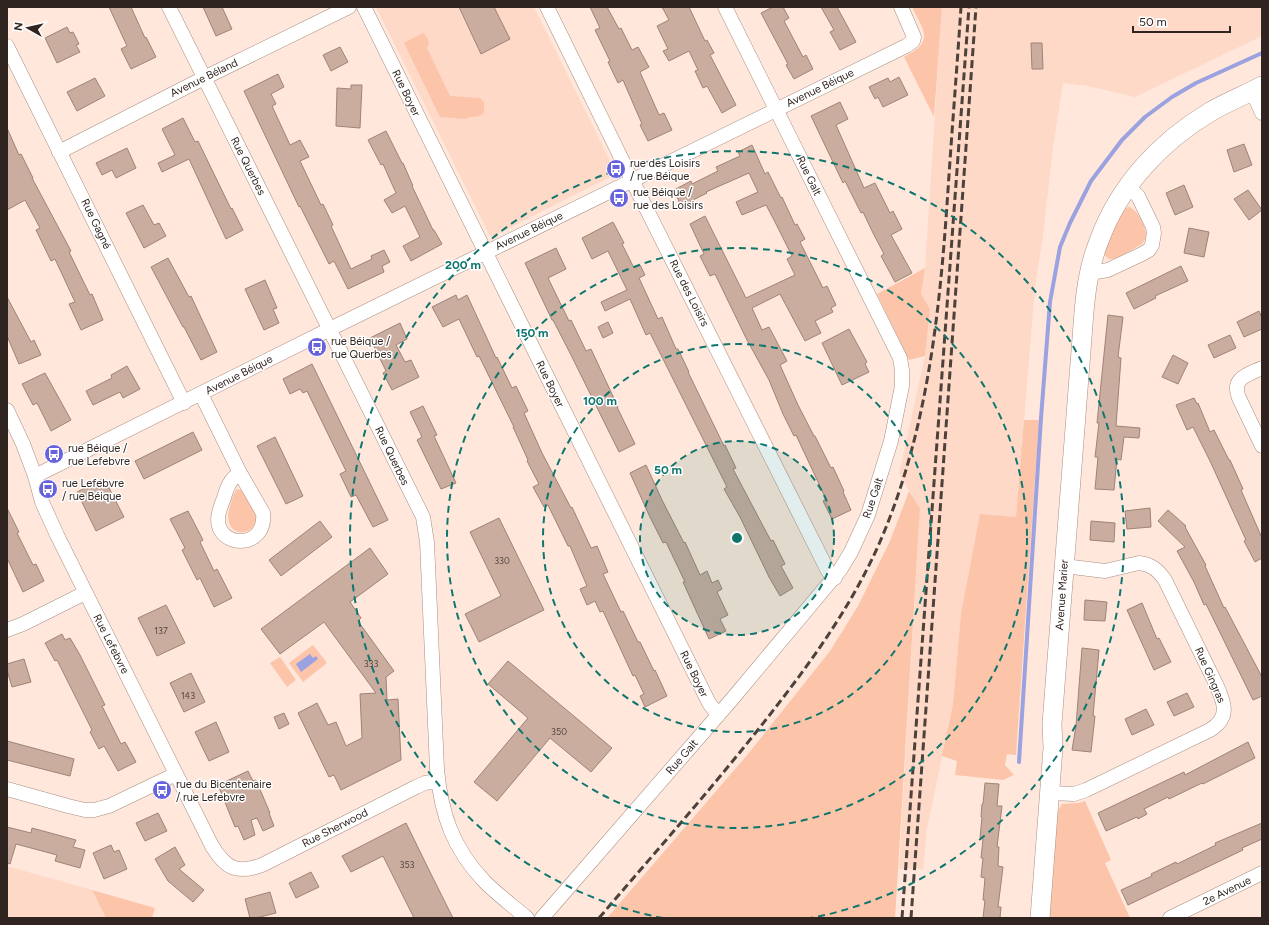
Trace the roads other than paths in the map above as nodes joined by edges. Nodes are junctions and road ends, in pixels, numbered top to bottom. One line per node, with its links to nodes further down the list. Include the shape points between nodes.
1 (169, 7): 8 (street, Rue Querbes)
2 (348, 7): 8 (street, Avenue Béland)
3 (364, 7): 15 (street, Rue Boyer)
4 (547, 7): 13 (street, Rue des Loisirs)
5 (724, 7): 10 (street, Rue Galt)
6 (901, 7): 10 (street, Avenue Béique, via 913,32 913,41)
7 (7, 46): 12 (street, Rue Gagné)
8 (204, 78): 12 (street, Avenue Béland); 17 (street, Rue Querbes)
9 (1257, 89): 11 (street); 14 (street, Avenue Marier, via 1211,112 1178,134 1154,155)
10 (776, 110): 13 (street, Avenue Béique); 26 (street, Rue Galt, via 902,364 902,386 894,430 874,499 851,552)
11 (1262, 113)
12 (59, 152): 20 (street, Rue Gagné)
13 (632, 180): 15 (street, Avenue Béique); 26 (street, Rue des Loisirs, via 828,571)
14 (1128, 187): 16 (street, Avenue Marier, via 1114,208 1098,242); 16 (street, via 1138,196 1151,221 1154,233 1152,245 1142,254 1108,270)
15 (486, 253): 17 (street, Avenue Béique); 29 (street, Rue Boyer, via 709,703)
16 (1090, 273): 25 (street, Avenue Marier, via 1084,309)
17 (330, 329): 19 (street, Avenue Béique); 31 (street, Rue Querbes, via 420,510 425,525 430,584)
18 (1262, 368): 22 (street, via 1240,379 1236,385 1238,398)
19 (202, 394): 20 (street, Avenue Béique); 23 (street)
20 (184, 403): 24 (street, Avenue Béique)
21 (7, 410): 24 (street, Rue Lefebvre)
22 (1262, 446)
23 (240, 473)
24 (35, 476): 27 (street, Rue Lefebvre, via 46,510)
25 (1064, 566): 33 (street, Avenue Marier, via 1052,724); 33 (street, Rue Gingras, via 1105,571 1139,562 1155,568 1165,580 1213,677 1223,700 1224,714 1219,723 1210,730 1086,790 1074,794)
26 (835, 578): 29 (street, Rue Galt)
27 (85, 593): 28 (street); 30 (street, Rue Lefebvre)
28 (7, 630)
29 (718, 715): 37 (street, Rue Galt)
30 (176, 774): 32 (street, via 109,806 94,810 68,806); 34 (street, Rue Lefebvre, via 212,846 222,860)
31 (438, 781): 34 (street, Rue Sherwood, via 416,787 262,865 243,870); 36 (street, Rue Querbes, via 445,817 465,857 485,882)
32 (7, 789)
33 (1050, 793): 38 (street, Avenue Marier)
34 (232, 868)
35 (1262, 874): 39 (street, 2e Avenue)
36 (527, 918)
37 (542, 918)
38 (1040, 918)
39 (1170, 918)

